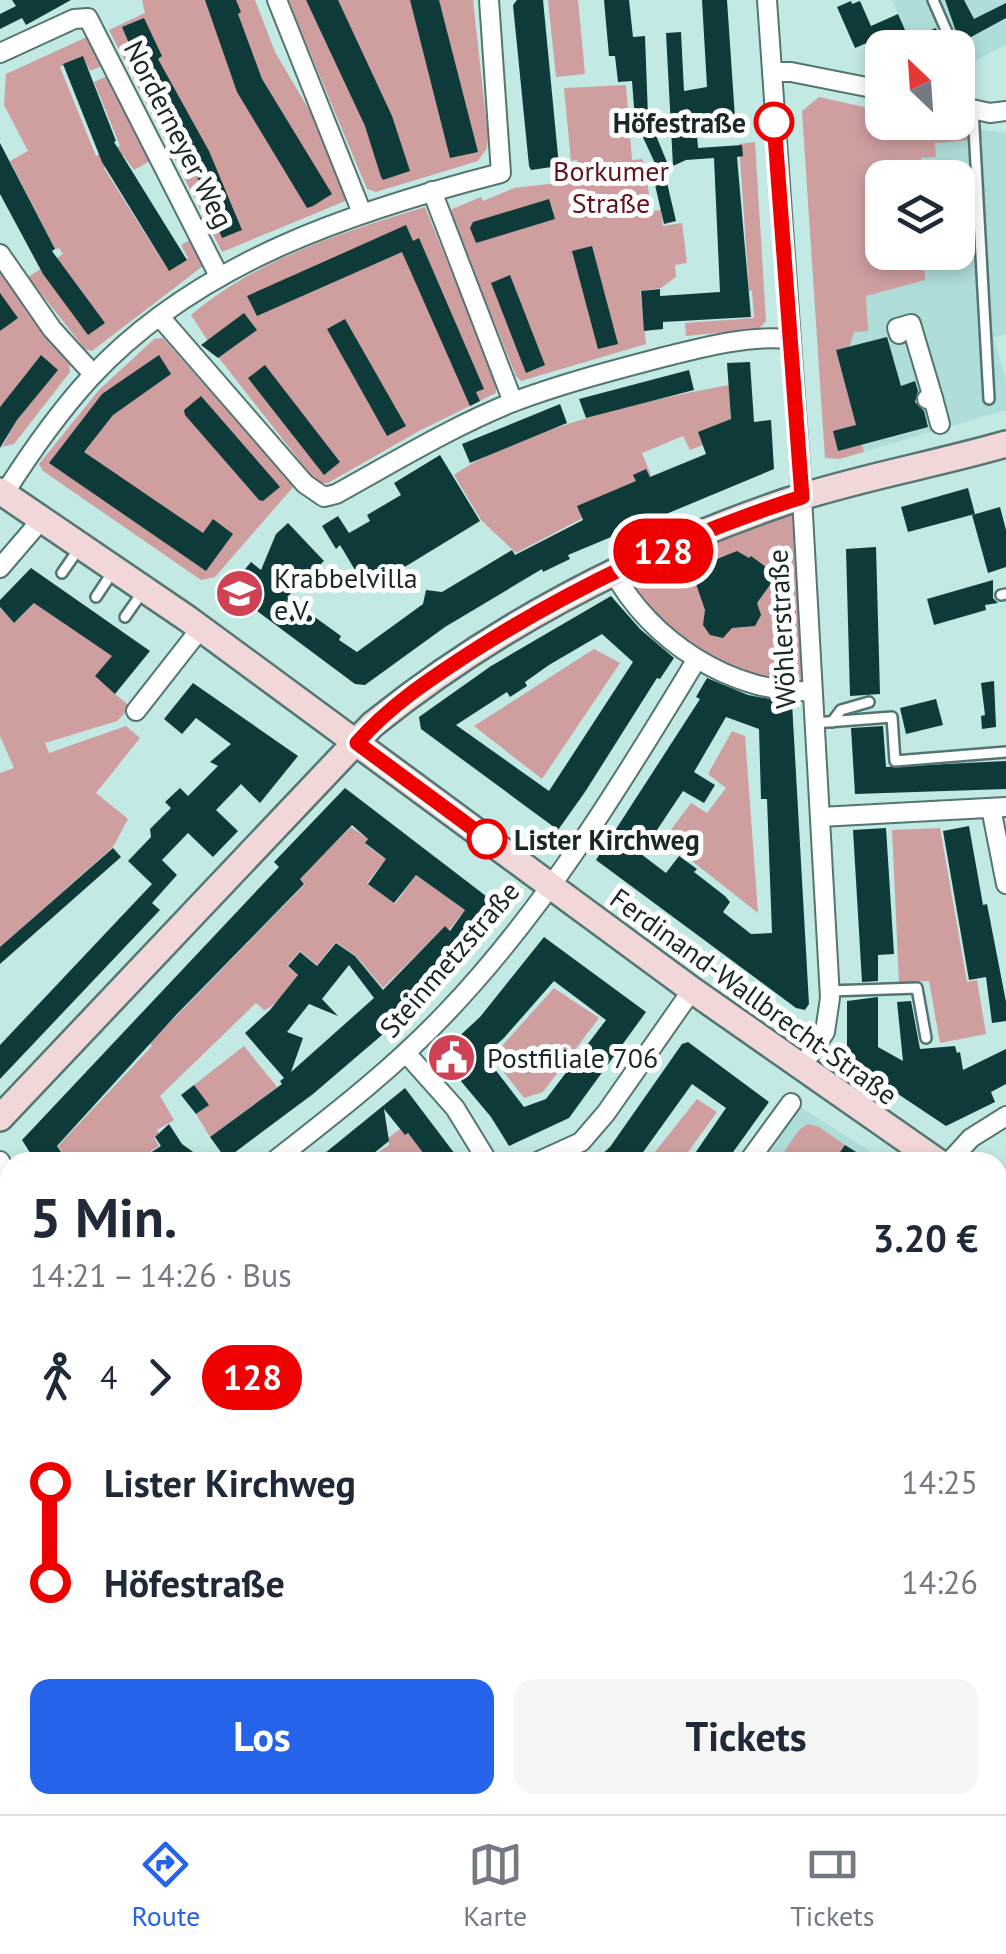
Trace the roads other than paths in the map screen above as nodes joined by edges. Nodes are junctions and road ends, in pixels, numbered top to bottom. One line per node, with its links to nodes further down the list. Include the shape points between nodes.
1 (277, 0): 13 (street)
2 (489, 0): 12 (street, via 501,174)
3 (768, 0): 7 (street, Wöhlerstraße)
4 (933, 0): 5 (lane)
5 (946, 30)
6 (0, 53): 15 (street, Norderneyer Weg, via 88,18)
7 (772, 72): 8 (street); 18 (street, Wöhlerstraße)
8 (865, 87)
9 (975, 110): 10 (street)
10 (1006, 111)
11 (968, 140): 20 (lane)
12 (432, 191): 13 (street); 21 (street)
13 (362, 213): 15 (street)
14 (0, 254): 19 (street, via 52,330)
15 (220, 276): 16 (street)
16 (160, 317): 19 (street); 21 (street, via 305,484 324,497)
17 (899, 334): 22 (street, via 898,328 911,324)
18 (788, 339): 21 (street, via 683,352); 25 (street, Wöhlerstraße)
19 (94, 374): 24 (street)
20 (988, 399)
21 (513, 402)
22 (940, 424)
23 (1006, 444): 25 (street)
24 (2, 492): 26 (street, Ferdinand-Wallbrecht-Straße)
25 (802, 497): 30 (street); 37 (street, Wöhlerstraße)
26 (42, 519): 27 (street, Ferdinand-Wallbrecht-Straße); 28 (street)
27 (81, 545): 29 (street, Ferdinand-Wallbrecht-Straße); 31 (lane)
28 (0, 568)
29 (115, 569): 32 (street, Ferdinand-Wallbrecht-Straße); 33 (lane)
30 (613, 572): 36 (street, via 640,611); 41 (street, via 429,680)
31 (62, 573)
32 (145, 589): 34 (lane); 35 (street, Ferdinand-Wallbrecht-Straße)
33 (96, 597)
34 (126, 617)
35 (201, 628): 39 (street); 41 (street, Ferdinand-Wallbrecht-Straße)
36 (697, 659): 37 (street, via 760,686); 46 (street, Steinmetzstraße, via 606,809)
37 (812, 691): 40 (street, Wöhlerstraße)
38 (869, 702): 40 (lane)
39 (136, 712)
40 (823, 723): 42 (lane, via 892,716 895,761); 44 (street, Wöhlerstraße)
41 (357, 743): 46 (street, Ferdinand-Wallbrecht-Straße); 54 (street)
42 (1006, 752)
43 (999, 808): 44 (street); 45 (street)
44 (820, 817): 48 (street, Wöhlerstraße)
45 (1006, 884)
46 (549, 885): 47 (street, Ferdinand-Wallbrecht-Straße); 50 (street, Steinmetzstraße, via 499,952)
47 (692, 990): 51 (street, Ferdinand-Wallbrecht-Straße); 57 (street, via 606,1113 580,1142)
48 (830, 992): 49 (lane, via 917,988); 51 (street, Wöhlerstraße, via 825,1032)
49 (926, 1038)
50 (406, 1053): 55 (street, Steinmetzstraße); 56 (street)
51 (800, 1068): 59 (street, Ferdinand-Wallbrecht-Straße)
52 (790, 1103): 58 (street)
53 (1006, 1116): 60 (street)
54 (0, 1118)
55 (285, 1152)
56 (482, 1152)
57 (558, 1152)
58 (755, 1152)
59 (923, 1152)
60 (958, 1152)

